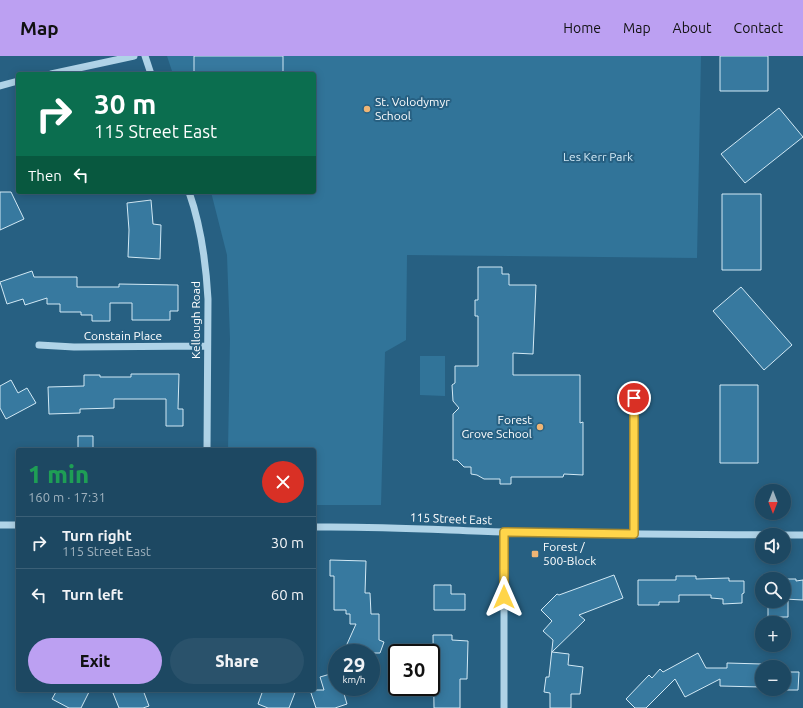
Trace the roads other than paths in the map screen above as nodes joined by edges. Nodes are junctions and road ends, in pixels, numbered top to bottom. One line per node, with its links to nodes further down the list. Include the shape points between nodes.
1 (134, 56): 3 (street)
2 (145, 56): 4 (street)
3 (60, 72)
4 (150, 72)
5 (16, 82): 6 (street)
6 (0, 86)
7 (190, 194): 9 (street, Kellough Road, via 204,252)
8 (39, 345): 9 (street, Constain Place)
9 (207, 346): 11 (street, Kellough Road)
10 (634, 398): 16 (street)
11 (207, 448)
12 (0, 525): 13 (street)
13 (16, 525)
14 (316, 527): 15 (street, 115 Street East, via 371,526)
15 (504, 532): 16 (street, 115 Street East); 18 (street)
16 (634, 534): 17 (street, 115 Street East)
17 (803, 535)
18 (504, 708)

